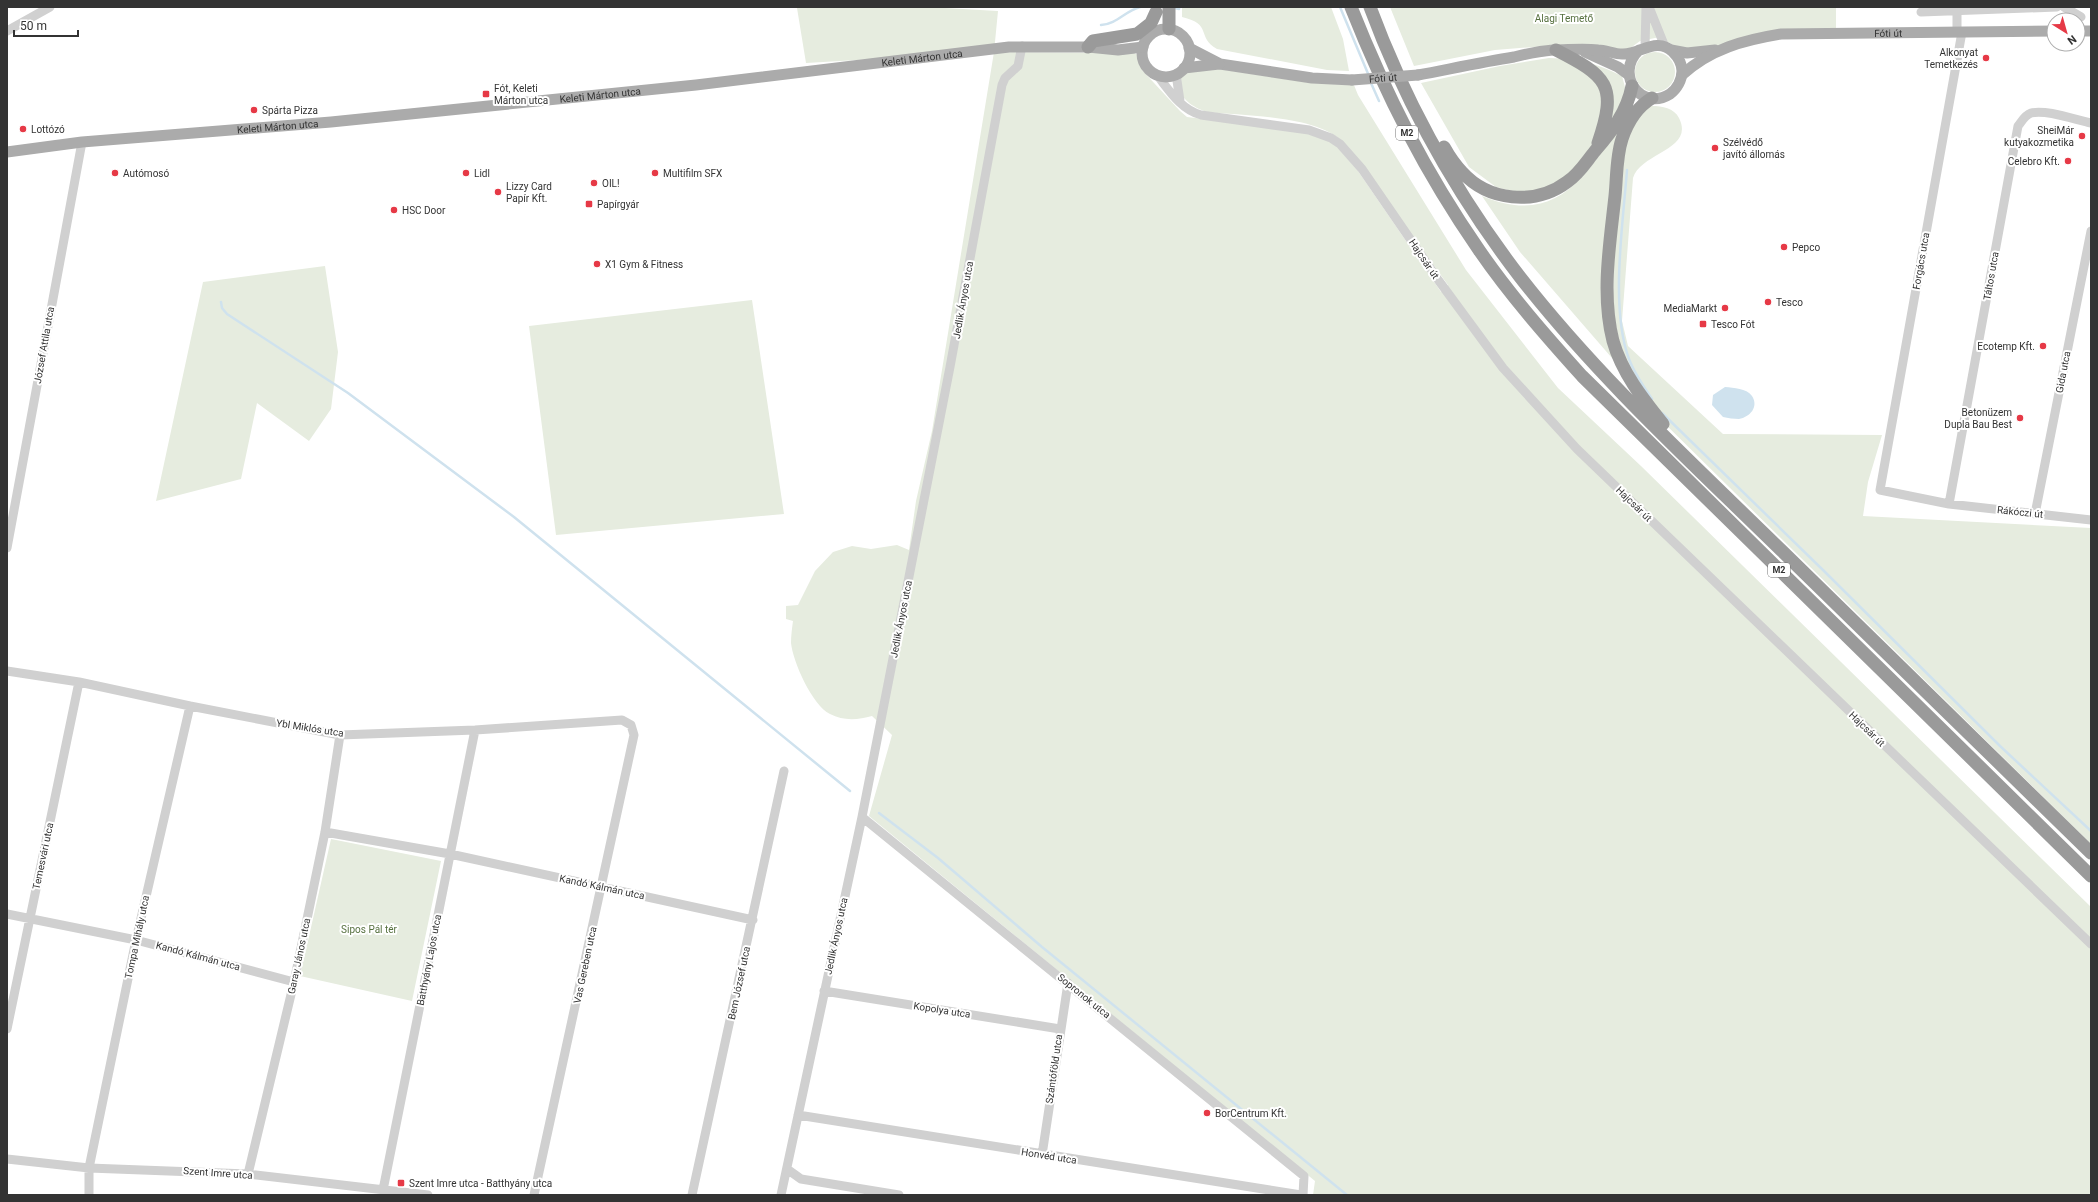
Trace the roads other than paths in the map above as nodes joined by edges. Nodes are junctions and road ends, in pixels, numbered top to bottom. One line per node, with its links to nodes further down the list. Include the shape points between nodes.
1 (50, 7): 11 (street)
2 (1168, 7): 10 (highway)
3 (1352, 7): 55 (highway, M2, via 1375,66 1428,170 1480,251 1544,333 1594,388)
4 (1370, 7): 31 (highway, M2)
5 (1648, 7): 18 (street); 19 (street)
6 (2057, 7): 8 (street)
7 (1156, 10): 12 (highway); 16 (highway, via 1151,23 1137,34 1093,41)
8 (1957, 11): 9 (street); 14 (street, Forgács utca)
9 (1921, 12)
10 (1169, 29): 12 (main road); 17 (main road, via 1184,37)
11 (7, 31)
12 (1156, 31): 23 (main road, via 1150,35)
13 (2046, 31): 14 (main road, Fóti út)
14 (1959, 32): 20 (main road, Fóti út, via 1781,34 1746,41); 38 (street, Forgács utca)
15 (1022, 46): 16 (main road, Keleti Márton utca); 33 (main road, Keleti Márton utca, via 688,86 331,122); 51 (street, Jedlik Ányos utca, via 1018,66 1005,78 1002,85)
16 (1088, 47): 23 (main road, Keleti Márton utca)
17 (1189, 48): 24 (main road, Fóti út); 25 (main road, via 1188,63)
18 (1642, 48): 19 (main road, via 1654,45); 22 (main road, Fóti út, via 1624,54); 28 (main road, via 1631,61)
19 (1668, 49): 20 (main road, via 1687,52); 27 (main road, via 1680,61)
20 (1724, 49): 27 (main road, via 1696,62)
21 (1556, 50): 22 (main road, Fóti út); 24 (main road, Fóti út, bridge, via 1418,75 1352,80 1312,78); 34 (highway, via 1593,70 1605,88 1608,112)
22 (1580, 50): 28 (main road, via 1618,67)
23 (1142, 52): 26 (main road, via 1145,66)
24 (1220, 64): 25 (main road)
25 (1180, 71): 26 (main road, via 1165,77); 30 (street)
26 (1157, 75): 30 (street, Hajcsár út)
27 (1682, 75): 29 (main road, via 1680,82 1670,94)
28 (1631, 80): 29 (main road, via 1641,94); 34 (highway, via 1626,110)
29 (1652, 98): 37 (highway, via 1637,110 1631,119 1619,151 1608,262 1610,320 1617,350 1639,394)
30 (1180, 103): 61 (street, Hajcsár út, via 1196,114 1309,130 1328,136 1340,144 1362,169 1494,356 1577,449)
31 (1418, 117): 34 (highway, via 1436,134 1466,176 1480,186 1507,197 1529,198 1559,188 1578,173); 37 (highway, M2, via 1457,185 1521,277 1596,366)
32 (2091, 123): 39 (street, Táltos utca, via 2041,112 2023,118 2018,126)
33 (82, 142): 35 (main road, Keleti Márton utca); 40 (street, József Attila utca)
34 (1595, 151)
35 (7, 152)
36 (2091, 231): 41 (street, Gida utca)
37 (1706, 477): 53 (highway, M2)
38 (1880, 490): 39 (street, Rákóczi út)
39 (1949, 504): 41 (street, Rákóczi út)
40 (11, 505): 43 (street, József Attila utca)
41 (2035, 514): 42 (street, Rákóczi út)
42 (2091, 520)
43 (7, 548)
44 (7, 671): 45 (street, Ybl Miklós utca)
45 (79, 682): 46 (street, Ybl Miklós utca); 58 (street, Temesvári utca)
46 (190, 706): 48 (street, Ybl Miklós utca); 60 (street, Tompa Mihály utca)
47 (475, 730): 48 (street, Ybl Miklós utca); 49 (street, Ybl Miklós utca, via 622,720 631,725); 54 (street, Batthyány Lajos utca)
48 (340, 735): 52 (street, Garay János utca)
49 (634, 735): 56 (street, Vas Gereben utca)
50 (784, 771): 59 (street, Bem József utca)
51 (862, 817): 63 (street, Sopronok utca); 64 (street, Jedlik Ányos utca)
52 (325, 832): 54 (street); 62 (street, Garay János utca)
53 (2091, 853)
54 (450, 854): 56 (street, Kandó Kálmán utca); 73 (street, Batthyány Lajos utca)
55 (2091, 876)
56 (602, 886): 59 (street, Kandó Kálmán utca); 76 (street, Vas Gereben utca)
57 (7, 914): 58 (street, Kandó Kálmán utca)
58 (29, 919): 60 (street, Kandó Kálmán utca); 65 (street, Temesvári utca)
59 (753, 920): 77 (street, Bem József utca)
60 (136, 940): 62 (street, Kandó Kálmán utca); 70 (street, Tompa Mihály utca)
61 (2091, 944)
62 (294, 982): 72 (street, Garay János utca)
63 (1068, 984): 66 (street, Szántóföld utca); 80 (street, Sopronok utca, via 1304,1176)
64 (824, 991): 66 (street, Kopolya utca); 67 (street, Jedlik Ányos utca)
65 (7, 1029)
66 (1060, 1029): 68 (street, Szántóföld utca)
67 (798, 1114): 68 (street, Honvéd utca); 71 (street, Jedlik Ányos utca)
68 (1042, 1155): 80 (street, Honvéd utca)
69 (7, 1159): 70 (street, Szent Imre utca)
70 (89, 1168): 72 (street, Szent Imre utca); 74 (street, Tompa Mihály utca)
71 (787, 1169): 78 (street, Jedlik Ányos utca); 79 (street, via 801,1179)
72 (248, 1174): 73 (street, Szent Imre utca)
73 (384, 1190): 75 (street, Szent Imre utca)
74 (89, 1195)
75 (428, 1195)
76 (534, 1195)
77 (692, 1195)
78 (781, 1195)
79 (899, 1195)
80 (1302, 1195)

